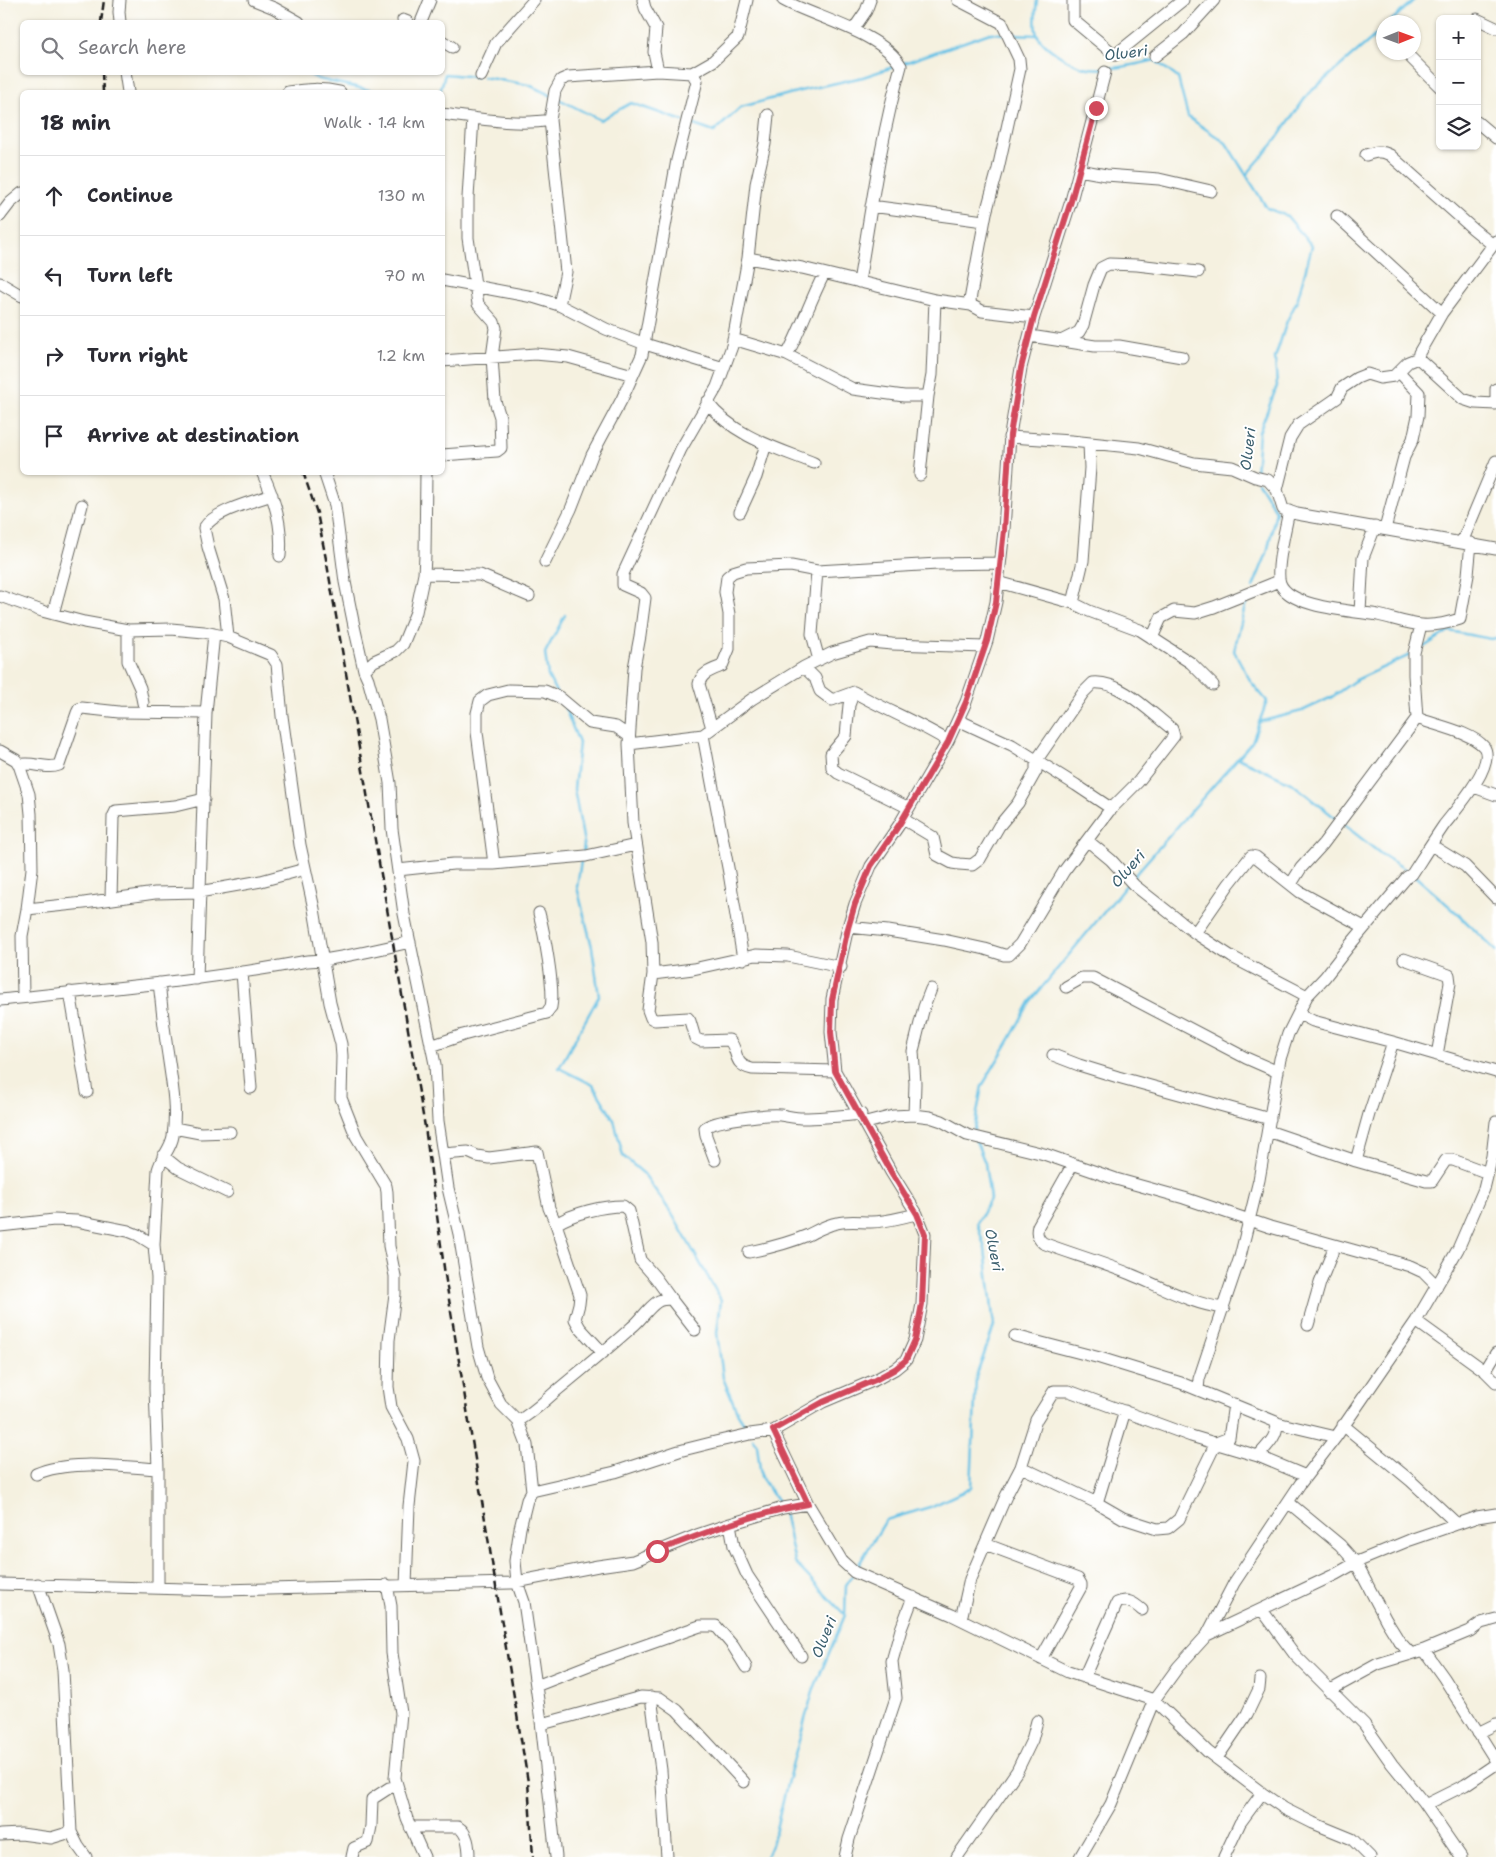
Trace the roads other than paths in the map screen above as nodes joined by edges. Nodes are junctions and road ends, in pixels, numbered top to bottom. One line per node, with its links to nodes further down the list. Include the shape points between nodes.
1 (120, 0): 13 (street)
2 (254, 0): 14 (street)
3 (430, 0): 15 (street)
4 (534, 0): 25 (street, via 496,43)
5 (643, 0): 21 (street, via 656,28 654,52)
6 (747, 0): 23 (street, via 738,37 713,61)
7 (783, 0): 18 (street)
8 (870, 0): 18 (street)
9 (958, 0): 43 (street, via 1002,23 1019,59 1020,69)
10 (1073, 0): 11 (street, via 1073,20 1114,55)
11 (1184, 0)
12 (1214, 0): 19 (street, via 1183,34)
13 (120, 20)
14 (295, 20)
15 (422, 20)
16 (1481, 21): 17 (street)
17 (1496, 28)
18 (853, 30): 40 (street, via 880,45 896,57 901,66)
19 (1155, 56)
20 (1413, 60): 26 (street)
21 (658, 71): 23 (street); 33 (street, via 561,80 554,91)
22 (1105, 72): 37 (street)
23 (692, 73): 61 (street, via 697,81 677,160)
24 (125, 75): 27 (street)
25 (481, 76)
26 (1436, 83)
27 (128, 90)
28 (310, 90): 29 (street)
29 (332, 90)
30 (445, 114): 32 (street)
31 (768, 116): 45 (street)
32 (473, 118): 33 (street); 51 (street, via 468,238)
33 (550, 120): 54 (street, via 566,272)
34 (1481, 125): 35 (street)
35 (1496, 138)
36 (1366, 155): 44 (street, via 1384,152 1390,155 1472,228)
37 (1079, 170): 38 (street, via 1159,179); 57 (street)
38 (1211, 191)
39 (20, 195): 41 (street)
40 (871, 206): 43 (street); 49 (street)
41 (0, 216)
42 (1337, 216): 56 (street)
43 (984, 221): 55 (street)
44 (1495, 243): 56 (street)
45 (748, 258): 47 (street); 59 (street)
46 (1198, 272): 60 (street, via 1137,265 1109,264 1101,268 1080,332)
47 (824, 274): 49 (street); 62 (street)
48 (445, 280): 51 (street)
49 (859, 282): 53 (street)
50 (0, 283): 52 (street)
51 (474, 285): 54 (street); 63 (street, via 479,306 496,328)
52 (20, 295)
53 (935, 300): 55 (street); 71 (street, via 934,351)
54 (558, 305): 61 (street)
55 (971, 305): 57 (street, via 982,311)
56 (1442, 313): 65 (street)
57 (1034, 317): 58 (street)
58 (1030, 336): 60 (street); 75 (street)
59 (734, 339): 62 (street); 67 (street)
60 (1063, 340): 64 (street)
61 (645, 344): 67 (street); 69 (street)
62 (787, 355): 71 (street, via 853,388 904,396)
63 (492, 357): 66 (street); 69 (street, via 535,354 568,357); 78 (street, via 501,448)
64 (1182, 357)
65 (1418, 358): 68 (street, via 1408,362); 74 (street, via 1463,399)
66 (445, 361)
67 (724, 368): 73 (street)
68 (1399, 372): 85 (street, via 1390,377 1367,374 1358,378 1342,388 1337,398 1298,425 1290,438); 90 (street, via 1419,393 1418,416 1413,439)
69 (633, 375): 94 (street, via 592,455)
70 (1496, 389): 72 (street)
71 (928, 396): 84 (street)
72 (1496, 398)
73 (707, 402): 77 (street, via 725,422); 122 (street, via 681,449 623,574 623,584 645,598 634,668)
74 (1496, 404)
75 (1009, 437): 76 (street); 95 (street)
76 (1089, 443): 85 (street, via 1139,448 1194,463 1232,467 1268,480); 102 (street, via 1083,561)
77 (766, 444): 80 (street); 89 (street, via 756,478)
78 (445, 455)
79 (1496, 461): 91 (street)
80 (814, 463)
81 (263, 475): 86 (street)
82 (325, 475): 113 (street, via 335,505 345,582)
83 (426, 475): 97 (street)
84 (920, 475)
85 (1277, 490): 88 (street, via 1283,510)
86 (272, 494): 93 (street, via 281,533); 108 (street, via 217,516 204,528 224,599)
87 (82, 505): 104 (street)
88 (1289, 511): 90 (street); 98 (street)
89 (740, 512)
90 (1380, 528): 91 (street); 103 (street, via 1363,558)
91 (1467, 543): 92 (street); 105 (street, via 1468,575 1460,619)
92 (1496, 549)
93 (280, 556)
94 (546, 562)
95 (1000, 563): 96 (street); 99 (street)
96 (817, 571): 111 (street, via 812,634); 120 (street, via 790,566 746,568 732,572 728,577 725,592 730,614 729,649 722,666 704,674 699,684)
97 (424, 574): 101 (street, via 480,575); 113 (street, via 416,612 403,644)
98 (1279, 581): 103 (street, via 1293,596); 109 (street, via 1214,608 1195,613 1174,611 1160,618)
99 (998, 582): 102 (street); 110 (street)
100 (0, 596): 104 (street)
101 (529, 596)
102 (1073, 603): 109 (street)
103 (1360, 612): 105 (street)
104 (53, 614): 106 (street)
105 (1421, 625): 118 (street, via 1414,653)
106 (128, 630): 107 (street, via 171,629); 116 (street, via 128,661)
107 (214, 634): 108 (street); 117 (street)
108 (228, 636): 137 (street, via 271,655 277,664)
109 (1152, 638): 114 (street, via 1191,663)
110 (985, 647): 111 (street, via 870,642); 119 (street)
111 (819, 660): 112 (street)
112 (804, 666): 115 (street, via 815,678 820,691 832,700); 120 (street)
113 (364, 670): 138 (street, via 379,719 390,784)
114 (1213, 685)
115 (854, 692): 123 (street); 130 (street, via 846,736 832,754 832,768)
116 (143, 703)
117 (206, 713): 126 (street, via 119,712 82,708 77,713 59,765); 129 (street)
118 (1417, 718): 127 (street, via 1459,732 1483,745 1487,758); 139 (street)
119 (958, 720): 123 (street); 125 (street)
120 (712, 728): 121 (street)
121 (703, 735): 122 (street); 149 (street)
122 (629, 740): 134 (street); 136 (street, via 616,727 590,722 546,691 508,690 488,695 480,701 477,732)
123 (948, 742): 130 (street)
124 (0, 751): 126 (street)
125 (1036, 761): 131 (street); 131 (street, via 1093,684 1103,683 1122,690 1172,729 1174,736); 132 (street, via 1036,771 1018,802 999,826 980,860 972,865 952,863 937,855 933,837)
126 (19, 765): 143 (street, via 29,794 31,814 32,869)
127 (1474, 787): 128 (street); 135 (street)
128 (1496, 795)
129 (204, 799): 140 (street); 142 (street, via 175,806 116,811 113,817)
130 (909, 808): 132 (street)
131 (1112, 809): 133 (street)
132 (903, 818): 146 (street, via 871,866)
133 (1088, 841): 146 (street, via 1064,870 1020,944 1009,955 944,940); 147 (street, via 1131,882)
134 (636, 845): 136 (street, via 581,856); 154 (street, via 652,942)
135 (1431, 845): 141 (street, via 1465,866); 145 (street, via 1412,874)
136 (494, 864): 138 (street, via 453,864)
137 (306, 870): 140 (street); 151 (street)
138 (398, 870): 148 (street)
139 (1291, 884): 145 (street, via 1320,904); 147 (street, via 1252,856)
140 (199, 892): 142 (street); 155 (street)
141 (1496, 898)
142 (111, 899): 143 (street)
143 (27, 909): 161 (street, via 22,936)
144 (539, 913): 165 (street, via 551,986 547,1014)
145 (1364, 927): 160 (street, via 1326,977)
146 (848, 928): 152 (street)
147 (1195, 933): 160 (street, via 1232,957)
148 (410, 942): 151 (street); 165 (street)
149 (742, 958): 152 (street, via 788,956); 154 (street)
150 (1404, 959): 167 (street, via 1448,975 1450,979)
151 (322, 960): 153 (street); 232 (street, via 342,1056 341,1098 356,1136 387,1192 389,1246 395,1276 388,1387 391,1407 408,1439 414,1461)
152 (841, 967): 168 (street, via 832,1000)
153 (242, 972): 155 (street); 171 (street)
154 (653, 974): 168 (street, via 648,1010 651,1018 688,1018 694,1038 729,1040 744,1067)
155 (196, 978): 156 (street)
156 (159, 983): 159 (street); 177 (street, via 175,1098)
157 (1066, 987): 169 (street, via 1082,978 1094,978)
158 (931, 989): 173 (street, via 914,1051)
159 (70, 992): 161 (street); 172 (street)
160 (1307, 996): 163 (street)
161 (23, 997): 162 (street)
162 (0, 1000)
163 (1299, 1014): 164 (street, via 1313,1021); 169 (street)
164 (1393, 1042): 167 (street); 183 (street)
165 (431, 1046): 180 (street)
166 (1053, 1055): 175 (street, via 1118,1077)
167 (1437, 1055): 170 (street)
168 (835, 1071): 174 (street)
169 (1278, 1072): 175 (street)
170 (1496, 1072)
171 (251, 1088)
172 (87, 1092)
173 (914, 1115): 174 (street); 184 (street, via 942,1121 967,1135)
174 (863, 1119): 182 (street, via 778,1115 708,1124 706,1136); 187 (street)
175 (1270, 1119): 179 (street)
176 (1496, 1122): 185 (street)
177 (174, 1128): 178 (street, via 200,1133); 181 (street, via 170,1148)
178 (230, 1132)
179 (1268, 1132): 183 (street); 188 (street)
180 (443, 1154): 189 (street, via 468,1152 489,1158 538,1152 548,1208); 208 (street, via 478,1347 487,1378 501,1404)
181 (163, 1156): 186 (street, via 178,1168); 191 (street, via 158,1170)
182 (715, 1160)
183 (1356, 1161): 185 (street, via 1426,1181 1432,1181 1446,1160)
184 (1073, 1164): 188 (street); 196 (street, via 1038,1226 1038,1239 1187,1298)
185 (1488, 1173): 194 (street, via 1458,1249)
186 (227, 1192)
187 (917, 1214): 193 (street, via 878,1222 855,1220 837,1223 779,1245); 211 (street, via 925,1234 922,1304 915,1340 906,1360 875,1380 823,1402)
188 (1250, 1219): 192 (street); 196 (street)
189 (556, 1224): 195 (street, via 580,1214 624,1206 640,1260); 201 (street, via 580,1295 575,1319)
190 (0, 1226): 191 (street, via 77,1221 128,1231)
191 (154, 1245): 216 (street)
192 (1333, 1245): 194 (street, via 1410,1266 1423,1272); 198 (street)
193 (749, 1252)
194 (1437, 1286): 197 (street)
195 (671, 1299): 199 (street); 201 (street, via 657,1302)
196 (1224, 1308): 205 (street)
197 (1416, 1321): 203 (street); 210 (street)
198 (1308, 1325)
199 (695, 1330)
200 (1015, 1336): 205 (street, via 1100,1358)
201 (603, 1353): 208 (street, via 541,1406)
202 (1496, 1353): 203 (street)
203 (1485, 1371): 204 (street)
204 (1496, 1382)
205 (1198, 1390): 206 (street)
206 (1234, 1404): 209 (street); 213 (street, via 1229,1438)
207 (1125, 1411): 213 (street); 215 (street, via 1069,1391 1054,1391 1036,1420); 221 (street)
208 (518, 1421): 219 (street, via 527,1444)
209 (1277, 1423): 212 (street); 214 (street, via 1274,1435)
210 (1343, 1426): 212 (street); 225 (street, via 1411,1481)
211 (773, 1430): 219 (street, via 679,1451 615,1472); 222 (street)
212 (1336, 1437): 218 (street)
213 (1216, 1443): 214 (street); 221 (street, via 1179,1519 1168,1528 1157,1529 1123,1518)
214 (1258, 1456): 218 (street)
215 (1020, 1467): 221 (street); 226 (street)
216 (158, 1469): 217 (street, via 70,1466); 233 (street)
217 (36, 1474)
218 (1306, 1476): 220 (street)
219 (532, 1491): 228 (street, via 520,1528 515,1561)
220 (1288, 1502): 227 (street); 239 (street, via 1234,1583)
221 (1096, 1503)
222 (808, 1504): 224 (street); 234 (street, via 842,1561 854,1572)
223 (1496, 1514): 225 (street)
224 (730, 1524): 228 (street, via 633,1561); 242 (street, via 734,1546 747,1575)
225 (1457, 1524): 227 (street)
226 (986, 1544): 237 (street, via 970,1579); 243 (street, via 1078,1580 1081,1584)
227 (1356, 1562): 236 (street); 241 (street, via 1386,1620)
228 (517, 1582): 232 (street); 247 (street, via 524,1602)
229 (0, 1584): 230 (street)
230 (38, 1584): 233 (street); 262 (street, via 59,1644 63,1670)
231 (387, 1586): 232 (street); 233 (street, via 224,1590); 258 (street, via 401,1713 395,1763)
232 (406, 1586)
233 (158, 1588)
234 (914, 1597): 237 (street); 270 (street, via 892,1661 896,1698 848,1839)
235 (1142, 1610): 245 (street, via 1127,1600 1117,1603)
236 (1262, 1610): 239 (street); 248 (street, via 1295,1655)
237 (961, 1619): 243 (street)
238 (1496, 1619): 240 (street)
239 (1207, 1635): 250 (street)
240 (1424, 1650): 241 (street); 254 (street)
241 (1410, 1653): 248 (street, via 1378,1664)
242 (801, 1656)
243 (1041, 1659): 245 (street)
244 (746, 1667): 247 (street, via 716,1626 700,1626)
245 (1084, 1677): 250 (street)
246 (1260, 1679): 255 (street, via 1259,1689 1246,1714)
247 (536, 1686): 252 (street)
248 (1329, 1691): 260 (street, via 1364,1724)
249 (650, 1697): 252 (street); 257 (street, via 660,1698 677,1710); 269 (street, via 661,1770)
250 (1154, 1700): 255 (street); 272 (street, via 1111,1804)
251 (1037, 1721): 271 (street, via 1018,1771)
252 (542, 1724): 268 (street)
253 (1496, 1724): 254 (street)
254 (1478, 1733): 256 (street)
255 (1217, 1758): 259 (street)
256 (1496, 1763): 260 (street, via 1464,1785)
257 (744, 1782)
258 (397, 1786): 261 (street); 265 (street, via 372,1799 368,1842 354,1848)
259 (1262, 1793): 273 (street, via 1240,1823); 274 (street, via 1285,1809 1352,1839)
260 (1425, 1805): 275 (street)
261 (410, 1827): 266 (street); 267 (street, via 458,1827 466,1835)
262 (71, 1832): 263 (street, via 51,1838); 264 (street)
263 (0, 1835)
264 (86, 1857)
265 (352, 1857)
266 (424, 1857)
267 (469, 1857)
268 (556, 1857)
269 (667, 1857)
270 (845, 1857)
271 (958, 1857)
272 (1080, 1857)
273 (1224, 1857)
274 (1370, 1857)
275 (1461, 1857)

